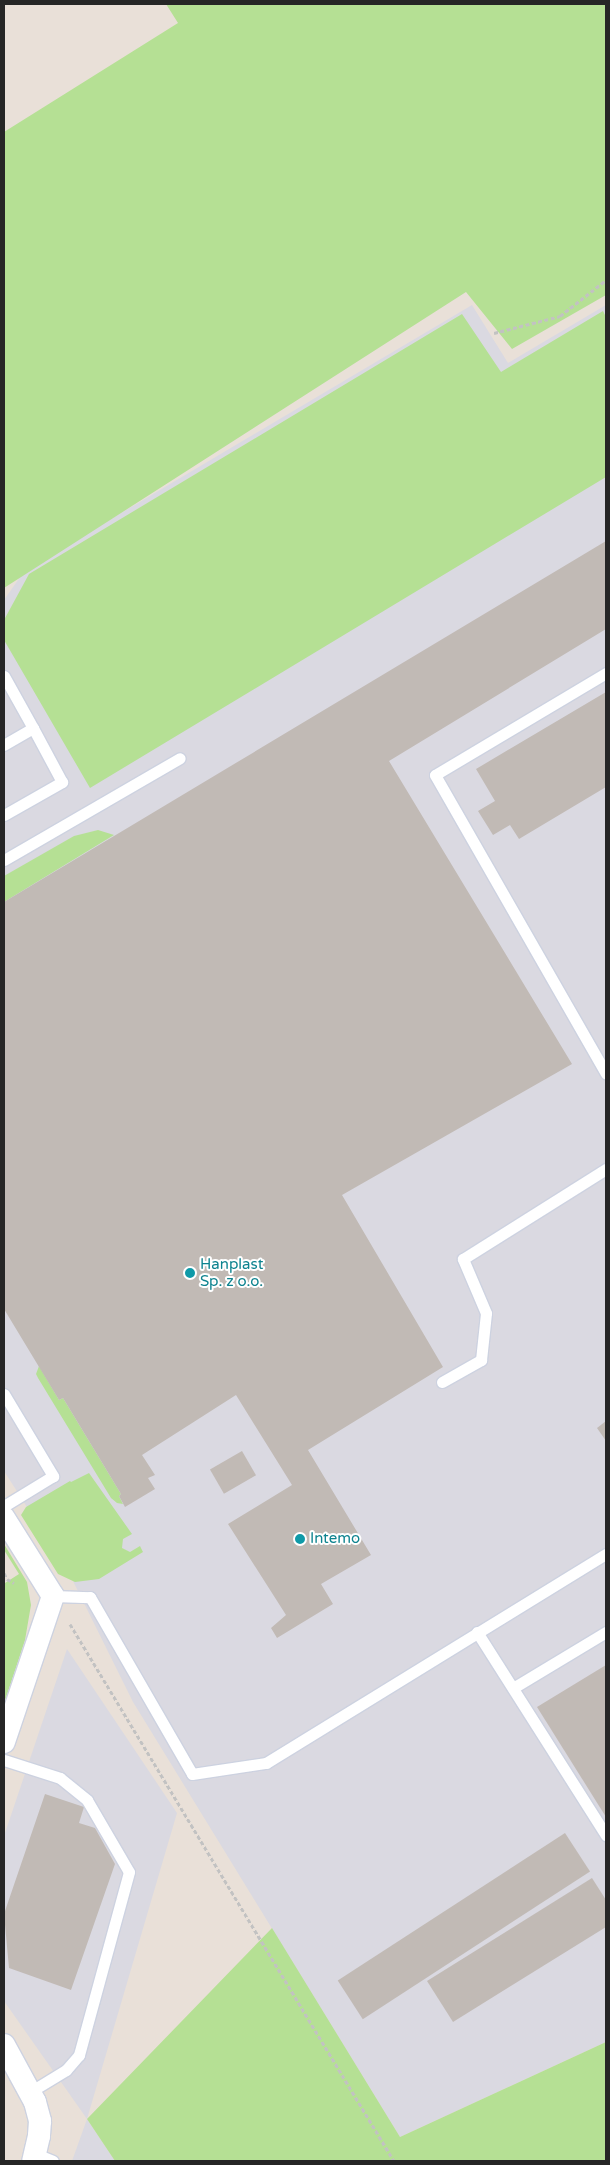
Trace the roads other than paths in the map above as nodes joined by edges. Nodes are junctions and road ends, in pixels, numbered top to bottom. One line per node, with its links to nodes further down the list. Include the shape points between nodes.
1 (606, 673): 8 (lane, via 435,775)
2 (4, 676): 3 (lane)
3 (33, 728): 4 (lane); 6 (lane, via 62,782)
4 (4, 745)
5 (180, 758): 7 (lane)
6 (4, 815)
7 (4, 860)
8 (606, 1072)
9 (606, 1169): 10 (lane, via 463,1259 486,1313 481,1360)
10 (442, 1382)
11 (4, 1394): 12 (lane, via 53,1476)
12 (4, 1506)
13 (4, 1518): 15 (street)
14 (606, 1554): 16 (lane)
15 (52, 1596): 16 (lane, via 90,1597 192,1774 266,1763); 19 (street)
16 (477, 1632): 18 (lane)
17 (606, 1632): 18 (lane)
18 (513, 1688): 21 (lane)
19 (4, 1742)
20 (4, 1760): 23 (lane, via 60,1778 87,1800 129,1872 78,2055 66,2070)
21 (606, 1835)
22 (4, 2045): 23 (street)
23 (30, 2092): 24 (street, via 40,2121)
24 (41, 2159)

